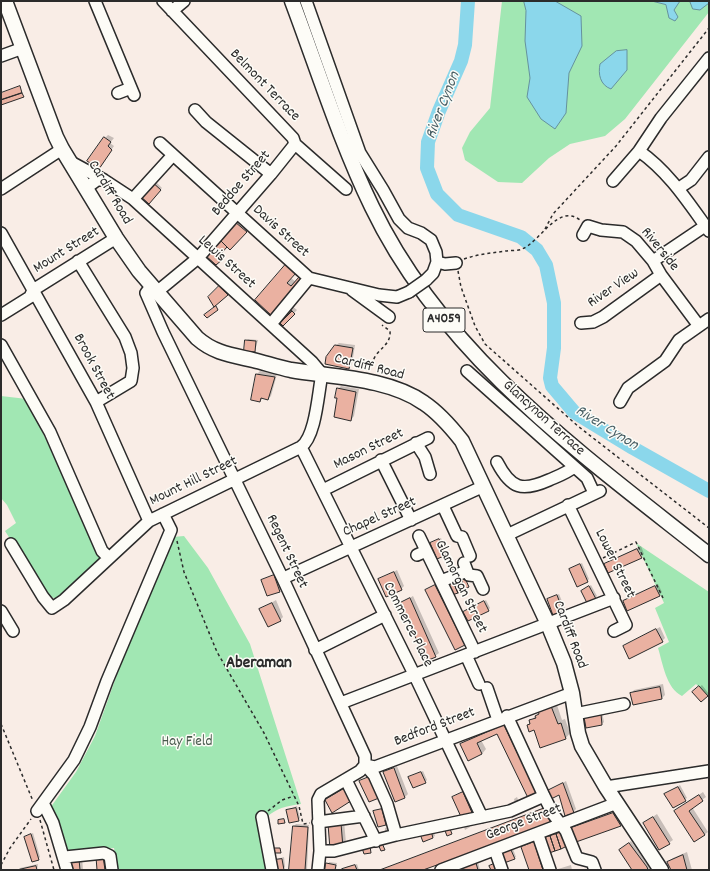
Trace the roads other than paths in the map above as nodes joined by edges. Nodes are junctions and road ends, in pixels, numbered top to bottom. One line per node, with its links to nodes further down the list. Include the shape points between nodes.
1 (95, 1): 11 (street, via 133,91)
2 (163, 1): 7 (street, Belmont Terrace)
3 (184, 1): 7 (street)
4 (292, 1): 72 (main road, A4059, via 372,208 401,259 436,311 469,350 525,404 595,464)
5 (306, 1): 35 (street, via 360,153 399,219 408,228 431,240)
6 (7, 5): 8 (main road, Cardiff Road)
7 (172, 11): 14 (street, Belmont Terrace, via 293,138)
8 (23, 48): 9 (street); 16 (main road, Cardiff Road)
9 (1, 56)
10 (709, 58): 15 (street, via 661,118)
11 (118, 93)
12 (194, 110): 19 (street)
13 (160, 143): 17 (street, Davis Street)
14 (295, 144): 19 (street, Beddoe Street); 25 (street, Belmont Terrace)
15 (639, 151): 21 (street); 23 (street, via 652,160)
16 (66, 155): 20 (street, Lewis Street); 22 (main road, Cardiff Road); 24 (street)
17 (173, 155): 26 (street); 27 (street, Davis Street)
18 (709, 158): 23 (street, via 691,180)
19 (271, 174): 27 (street, Beddoe Street)
20 (104, 180): 22 (street, via 97,180); 26 (street, Lewis Street)
21 (613, 181)
22 (86, 188): 31 (main road, Cardiff Road)
23 (679, 188): 28 (street)
24 (1, 189)
25 (346, 189)
26 (133, 199): 32 (street, Lewis Street)
27 (237, 214): 32 (street, Beddoe Street); 38 (street, Davis Street)
28 (707, 228): 34 (street)
29 (586, 231): 34 (street, Riverside, via 623,232 636,241)
30 (1, 233): 41 (street, Brook Street)
31 (116, 238): 33 (street, Mount Street); 40 (main road, Cardiff Road)
32 (198, 258): 40 (street, Beddoe Street); 46 (street, Lewis Street)
33 (78, 261): 41 (street, Mount Street); 51 (street, via 125,337 133,368 131,381)
34 (653, 261): 37 (street, Riverside)
35 (437, 262): 36 (street); 39 (street, bridge, via 433,273 426,280 397,297)
36 (456, 263)
37 (661, 275): 45 (street, River View, via 603,317 593,322); 47 (street, Riverside)
38 (309, 278): 39 (street); 46 (street)
39 (347, 287): 44 (street)
40 (155, 288): 50 (main road, Cardiff Road, via 208,347 220,353); 60 (street, Regent Street, via 146,293)
41 (33, 290): 42 (street, Mount Street, via 30,297); 51 (street, Brook Street)
42 (1, 316)
43 (709, 319): 47 (street)
44 (385, 320)
45 (581, 322)
46 (270, 324): 50 (street, Lewis Street)
47 (699, 326): 52 (street, via 678,340 665,361 628,388)
48 (1, 345): 73 (street, via 50,432 102,551)
49 (467, 371): 58 (street, Glancynon Terrace)
50 (322, 374): 55 (street, via 310,434 306,444); 61 (main road, Cardiff Road, via 394,389 423,402 447,423 462,442)
51 (96, 402): 67 (street, Brook Street)
52 (620, 402)
53 (428, 438): 54 (street, Mason Street)
54 (416, 443): 56 (street, Mason Street); 59 (street, via 425,457)
55 (301, 447): 60 (street, Mount Hill Street); 62 (street, Commerce Place)
56 (381, 460): 62 (street, Mason Street); 66 (street)
57 (497, 462): 58 (street, via 508,481 522,487 535,486)
58 (574, 467): 63 (street, Glancynon Terrace, via 597,491)
59 (430, 474)
60 (235, 479): 65 (street, Mount Hill Street); 84 (street, Regent Street)
61 (484, 486): 64 (street, Chapel Street); 68 (main road, Cardiff Road)
62 (323, 490): 71 (street, Commerce Place)
63 (568, 505): 68 (street); 78 (street, Lower Street)
64 (443, 506): 66 (street, Chapel Street); 74 (street, via 457,536 462,537)
65 (163, 514): 67 (street, Mount Hill Street); 109 (street, via 171,530 90,727 74,760 40,807 53,822)
66 (411, 520): 71 (street, Chapel Street)
67 (149, 521): 73 (street, Mount Hill Street)
68 (507, 535): 81 (main road, Cardiff Road)
69 (418, 536): 76 (street, Glamorgan Street, via 421,553)
70 (10, 544): 73 (street, Mount Hill Street, via 52,608 64,600)
71 (351, 547): 75 (street, Chapel Street); 80 (street, Commerce Place)
72 (709, 554)
73 (108, 558)
74 (467, 564): 76 (street); 77 (street, via 469,575 477,576)
75 (288, 576)
76 (441, 581): 85 (street, Glamorgan Street)
77 (483, 589)
78 (614, 598): 81 (street); 83 (street, Lower Street, via 626,625)
79 (1, 611): 82 (street)
80 (385, 615): 84 (street); 86 (street, Commerce Place)
81 (548, 624): 85 (street); 87 (main road, Cardiff Road, via 564,663)
82 (13, 630)
83 (614, 631)
84 (315, 650): 88 (street, Regent Street)
85 (470, 654): 86 (street); 91 (street, Glamorgan Street, via 483,686)
86 (414, 674): 88 (street); 92 (street, Commerce Place)
87 (572, 693): 90 (main road, Cardiff Road); 91 (street, Bedford Street)
88 (341, 704): 93 (street, Regent Street, via 365,756)
89 (624, 704): 90 (street)
90 (575, 714): 96 (main road, Cardiff Road, via 582,746)
91 (502, 718): 92 (street, Bedford Street); 97 (street, Glamorgan Street)
92 (447, 740): 93 (street, Bedford Street, via 375,767); 101 (street, Commerce Place)
93 (365, 765): 95 (street); 104 (street, Regent Street, via 374,775 387,804)
94 (709, 772): 96 (street)
95 (346, 780): 99 (street); 102 (street, via 321,794 318,800)
96 (606, 787): 98 (main road, Cardiff Road)
97 (544, 796): 101 (street, via 510,811); 103 (street, Glamorgan Street)
98 (617, 803): 103 (street, George Street); 119 (main road, Cardiff Road)
99 (364, 816): 102 (street); 106 (street)
100 (262, 817): 113 (street)
101 (482, 817): 104 (street)
102 (318, 822): 108 (street)
103 (561, 826): 105 (street, George Street); 118 (street, Glamorgan Street, via 566,831 577,858 592,862)
104 (396, 835): 106 (street)
105 (538, 835): 107 (street, George Street); 117 (street)
106 (376, 841): 108 (street, via 334,851)
107 (495, 850): 110 (street, George Street); 116 (street)
108 (320, 851): 114 (street)
109 (65, 857): 111 (street); 112 (street, via 104,853 110,856)
110 (456, 868): 115 (street, George Street)
111 (67, 870)
112 (112, 870)
113 (272, 870)
114 (318, 870)
115 (441, 870)
116 (502, 870)
117 (550, 870)
118 (595, 870)
119 (661, 870)

